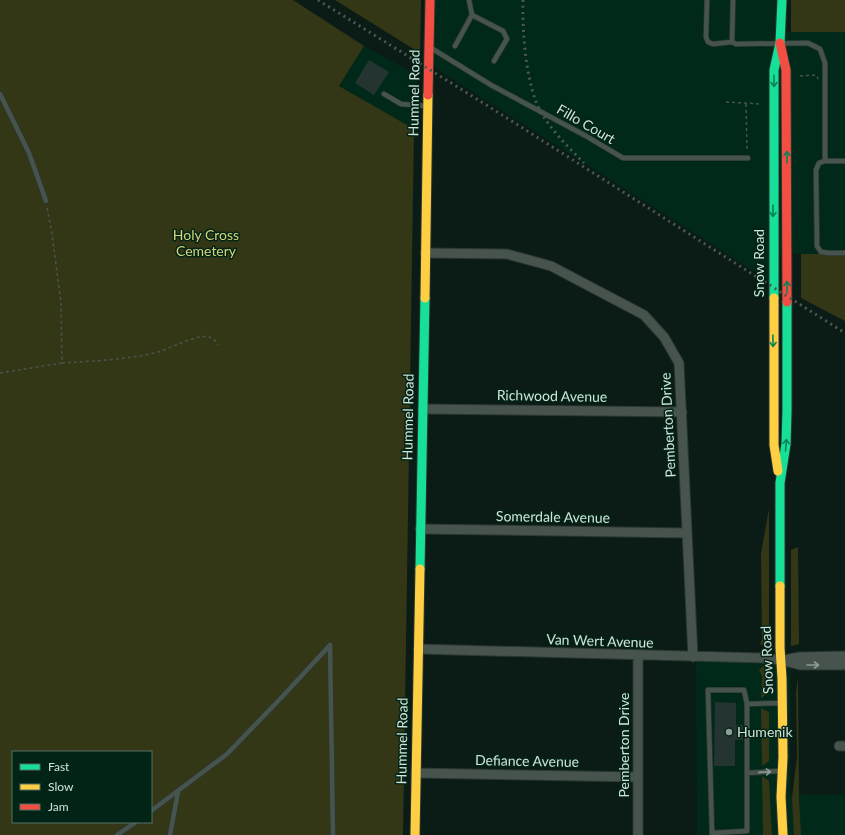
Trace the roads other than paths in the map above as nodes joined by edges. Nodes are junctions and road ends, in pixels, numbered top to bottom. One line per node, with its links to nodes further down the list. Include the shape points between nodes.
1 (430, 0): 10 (main road, Hummel Road)
2 (469, 0): 6 (lane)
3 (707, 0): 7 (lane, via 708,42)
4 (733, 0): 7 (lane)
5 (782, 0): 8 (main road, Snow Road)
6 (472, 15): 9 (lane); 11 (lane, via 503,31 507,39)
7 (732, 42): 8 (lane)
8 (780, 43): 16 (lane, via 808,43 820,49 825,63); 23 (main road, Snow Road, one-way to 8, via 786,444 787,363 786,70); 23 (main road, Snow Road, one-way to 23, via 774,70 773,281 774,445)
9 (455, 46)
10 (429, 47): 14 (main road, Hummel Road); 15 (lane, Fillo Court, via 491,85 622,158)
11 (494, 61)
12 (0, 94): 18 (lane, via 29,154)
13 (384, 94): 14 (lane, via 401,104)
14 (428, 106): 19 (main road, Hummel Road)
15 (748, 158)
16 (826, 161): 17 (lane); 20 (lane, via 819,163 816,170 817,246 821,252)
17 (845, 161)
18 (46, 201)
19 (425, 253): 21 (main road, Hummel Road); 22 (street, Pemberton Drive, via 507,254 551,266 644,315 664,337 679,363)
20 (845, 253)
21 (423, 409): 22 (street, Richwood Avenue); 24 (main road, Hummel Road)
22 (682, 412): 25 (street, Pemberton Drive)
23 (780, 483): 30 (main road, Snow Road)
24 (420, 530): 25 (street, Somerdale Avenue); 26 (main road, Hummel Road)
25 (686, 533): 29 (street, Pemberton Drive)
26 (418, 649): 27 (street, Van Wert Avenue); 36 (main road, Hummel Road)
27 (638, 656): 29 (street, Van Wert Avenue); 37 (street, Pemberton Drive)
28 (845, 656): 30 (street, Van Wert Avenue)
29 (694, 657): 30 (street, Van Wert Avenue)
30 (781, 660): 31 (street, Van Wert Avenue, one-way to 31, via 800,665); 32 (main road, Snow Road)
31 (845, 665)
32 (782, 703): 33 (lane); 34 (main road, Snow Road)
33 (747, 704): 35 (lane); 35 (lane, via 744,690 708,690 712,833 747,831)
34 (782, 771): 35 (lane, one-way to 34); 46 (main road, Snow Road)
35 (747, 773)
36 (416, 774): 37 (street, Defiance Avenue); 44 (main road, Hummel Road)
37 (637, 777): 45 (street, Pemberton Drive)
38 (178, 792): 39 (lane); 42 (lane); 43 (lane, via 227,754 330,645)
39 (152, 811)
40 (135, 823): 41 (lane)
41 (117, 835)
42 (170, 835)
43 (332, 835)
44 (415, 835)
45 (638, 835)
46 (783, 835)

